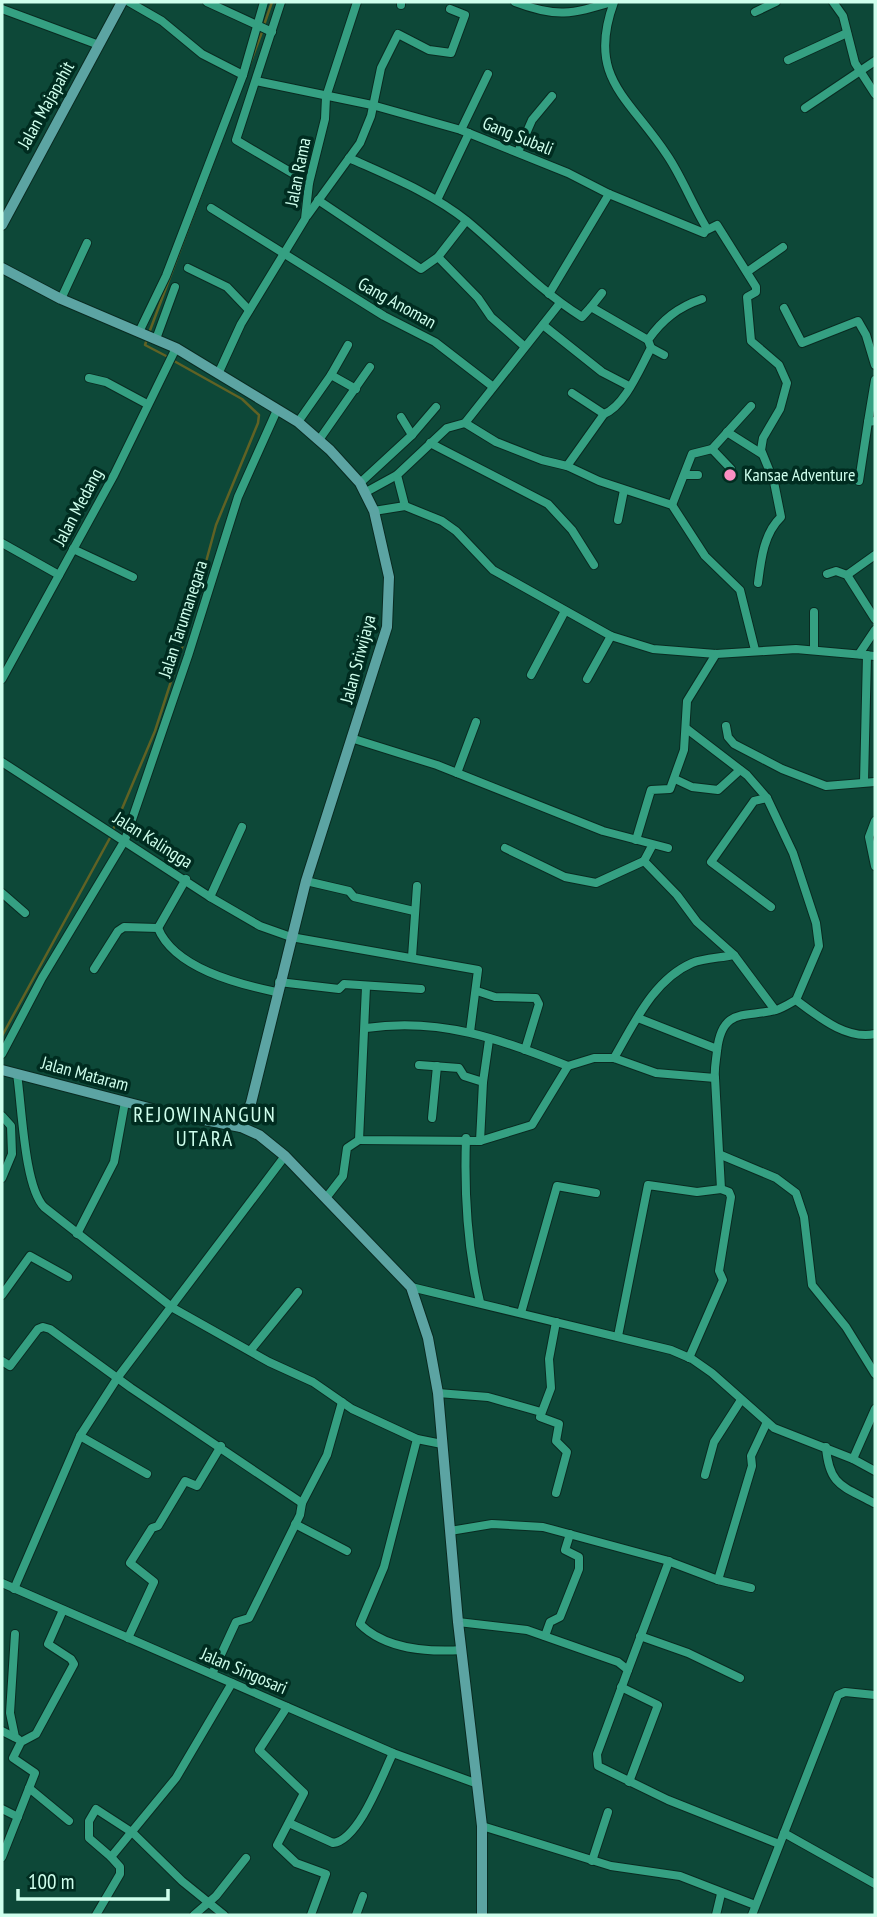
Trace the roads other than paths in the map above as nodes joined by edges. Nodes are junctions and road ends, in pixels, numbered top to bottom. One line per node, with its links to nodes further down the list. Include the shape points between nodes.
1 (122, 2): 17 (street, Jalan Majapahit)
2 (129, 2): 22 (street, via 202,54)
3 (207, 2): 14 (street)
4 (264, 2): 14 (street)
5 (281, 2): 15 (street)
6 (357, 2): 26 (street, Jalan Rama)
7 (516, 2): 8 (street, via 567,15)
8 (613, 2): 40 (street, via 604,27 604,54 612,85 642,117 670,159)
9 (776, 2): 13 (street)
10 (833, 2): 16 (street)
11 (2, 9): 17 (street)
12 (450, 9): 27 (street, via 465,15 451,52 429,50 398,34 381,68)
13 (755, 12)
14 (257, 26): 15 (street); 22 (street)
15 (270, 31): 23 (street)
16 (847, 33): 18 (street); 20 (street)
17 (99, 45): 39 (street, Jalan Majapahit)
18 (788, 60)
19 (875, 61): 20 (street)
20 (860, 70): 24 (street); 28 (street)
21 (488, 74): 29 (street)
22 (243, 75): 58 (street)
23 (256, 81): 26 (street, Gang Subali); 32 (street, via 236,140)
24 (875, 94)
25 (552, 96): 30 (street, via 532,120)
26 (326, 97): 27 (street, Gang Subali); 32 (street, Jalan Rama)
27 (372, 105): 29 (street, Gang Subali); 31 (street, via 360,143)
28 (805, 108)
29 (465, 132): 30 (street, Gang Subali); 35 (street)
30 (518, 152): 33 (street, Gang Subali)
31 (349, 158): 34 (street); 35 (street)
32 (309, 183): 37 (street, Jalan Rama)
33 (609, 194): 40 (street, Gang Subali, via 702,233); 49 (street)
34 (318, 200): 37 (street); 44 (street, via 421,269)
35 (436, 200): 38 (street)
36 (211, 208): 43 (street, Gang Anoman)
37 (305, 219): 43 (street, Jalan Rama)
38 (466, 220): 44 (street); 49 (street)
39 (2, 225)
40 (707, 230): 47 (street, via 717,225)
41 (88, 243): 51 (street)
42 (783, 247): 47 (street)
43 (283, 253): 56 (street, Jalan Rama); 70 (street, Gang Anoman, via 435,342)
44 (438, 257): 61 (street, via 491,317)
45 (2, 268): 51 (street, Jalan Sriwijaya)
46 (188, 268): 56 (street, via 227,287)
47 (747, 272): 88 (street, via 757,291 747,297 751,341 779,365 787,383 780,409 763,438)
48 (175, 287): 58 (street)
49 (549, 293): 53 (street)
50 (602, 293): 54 (street)
51 (61, 299): 58 (street, Jalan Sriwijaya)
52 (702, 299): 59 (street, via 665,319)
53 (560, 303): 54 (street, via 583,317); 57 (street)
54 (591, 307): 59 (street)
55 (784, 308): 64 (street, via 802,343 855,321 863,326)
56 (249, 310): 66 (street, Jalan Rama)
57 (543, 325): 61 (street); 71 (street, via 602,372)
58 (147, 336): 62 (street, Jalan Sriwijaya)
59 (649, 344): 63 (street); 71 (street)
60 (348, 345): 67 (street)
61 (524, 346): 70 (street)
62 (176, 348): 66 (street, Jalan Sriwijaya); 74 (street, Jalan Medang)
63 (664, 355)
64 (875, 365)
65 (370, 367): 72 (street)
66 (219, 372): 77 (street, Jalan Sriwijaya)
67 (331, 375): 72 (street); 81 (street)
68 (89, 378): 74 (street)
69 (875, 380): 80 (street)
70 (492, 386): 82 (street)
71 (629, 386): 78 (street)
72 (356, 389): 85 (street)
73 (572, 393): 78 (street)
74 (147, 404): 102 (street, Jalan Medang)
75 (751, 406): 83 (street)
76 (436, 407): 84 (street)
77 (277, 410): 81 (street, Jalan Sriwijaya); 136 (street, Jalan Tarumanegara, via 238,497)
78 (604, 414): 89 (street)
79 (401, 417): 84 (street)
80 (872, 421): 94 (street)
81 (298, 422): 85 (street, Jalan Sriwijaya)
82 (464, 423): 86 (street, via 454,424); 89 (street, via 496,442)
83 (727, 432): 87 (street); 88 (street)
84 (412, 435): 95 (street)
85 (319, 440): 95 (street, Jalan Sriwijaya)
86 (430, 443): 91 (street); 104 (street, via 548,504 572,530)
87 (712, 449): 90 (street); 92 (street, via 692,454)
88 (762, 453): 109 (street, via 781,517 773,523 764,545)
89 (567, 466): 96 (street)
90 (732, 469)
91 (397, 475): 95 (street); 98 (street)
92 (685, 475): 93 (street); 97 (street)
93 (698, 475)
94 (859, 481)
95 (363, 487): 99 (street, Jalan Sriwijaya)
96 (624, 489): 97 (street); 100 (street)
97 (673, 505): 115 (street, via 705,556 740,590)
98 (405, 506): 99 (street); 110 (street, via 442,521 493,569)
99 (378, 510): 125 (street, Jalan Sriwijaya, via 390,608)
100 (618, 520)
101 (2, 543): 106 (street)
102 (73, 549): 106 (street, Jalan Medang); 108 (street)
103 (875, 555): 107 (street)
104 (594, 565)
105 (827, 574): 107 (street)
106 (59, 575): 120 (street, Jalan Medang)
107 (847, 575): 112 (street)
108 (133, 577)
109 (758, 583)
110 (565, 611): 114 (street); 119 (street)
111 (814, 612): 116 (street)
112 (875, 619)
113 (875, 630): 118 (street)
114 (611, 636): 117 (street, via 665,651); 121 (street)
115 (755, 650): 116 (street); 117 (street)
116 (810, 650): 118 (street)
117 (716, 654): 124 (street, via 689,696)
118 (867, 655): 127 (street, via 863,702)
119 (531, 675)
120 (2, 679)
121 (587, 679)
122 (476, 722): 129 (street)
123 (726, 726): 131 (street, via 734,744 782,769 826,786)
124 (687, 729): 128 (street); 130 (street)
125 (354, 739): 129 (street); 144 (street, Jalan Sriwijaya)
126 (2, 762): 136 (street, Jalan Kalingga)
127 (870, 763): 131 (street)
128 (740, 769): 130 (street, via 719,790 692,787); 133 (street)
129 (457, 773): 137 (street)
130 (675, 779): 137 (street, via 670,789 651,790)
131 (864, 782): 132 (street)
132 (875, 782)
133 (767, 798): 148 (street, via 754,801 711,862); 160 (street, via 793,853 816,923 819,946)
134 (875, 821): 142 (street, via 869,837)
135 (242, 827): 147 (street)
136 (125, 840): 143 (street, Jalan Kalingga); 169 (street, Jalan Tarumanegara)
137 (636, 840): 138 (street)
138 (652, 846): 140 (street); 141 (street)
139 (505, 848): 141 (street, via 565,877 596,883)
140 (667, 848)
141 (644, 861): 153 (street, via 697,922)
142 (875, 866)
143 (186, 879): 147 (street, Jalan Kalingga); 151 (street)
144 (306, 881): 149 (street); 152 (street, Jalan Sriwijaya)
145 (417, 886): 149 (street)
146 (2, 893): 150 (street)
147 (210, 897): 152 (street, Jalan Kalingga, via 260,926)
148 (771, 907)
149 (414, 911): 154 (street)
150 (24, 913)
151 (158, 928): 155 (street, via 124,927); 156 (street, via 164,943 176,953 231,982)
152 (291, 937): 154 (street, Jalan Kalingga); 156 (street, Jalan Sriwijaya)
153 (734, 955): 161 (street); 162 (street, via 693,963 667,978)
154 (412, 957): 159 (street, Jalan Kalingga, via 478,971)
155 (94, 969)
156 (278, 987): 157 (street); 181 (street, Jalan Sriwijaya, via 251,1103)
157 (366, 987): 158 (street); 163 (street)
158 (421, 989)
159 (477, 991): 164 (street); 167 (street, via 495,997 536,998 539,1004)
160 (796, 1000): 161 (street); 165 (street, via 840,1030)
161 (775, 1010): 168 (street, via 736,1016 722,1029)
162 (638, 1018): 168 (street); 170 (street)
163 (366, 1028): 164 (street, via 421,1024); 183 (street)
164 (470, 1032): 166 (street)
165 (875, 1034)
166 (489, 1040): 167 (street); 177 (street)
167 (526, 1049): 173 (street)
168 (717, 1049): 176 (street)
169 (2, 1054)
170 (614, 1058): 173 (street); 176 (street, via 656,1073)
171 (419, 1065): 172 (street)
172 (437, 1066): 177 (street, via 462,1069 464,1076); 180 (street)
173 (568, 1066): 184 (street, via 532,1125)
174 (2, 1070): 175 (street, Jalan Mataram)
175 (17, 1074): 178 (street, Jalan Mataram); 191 (street, via 36,1198)
176 (715, 1078): 185 (street)
177 (483, 1082): 184 (street)
178 (125, 1102): 181 (street, Jalan Mataram); 191 (street, via 114,1163)
179 (2, 1116): 187 (street, via 11,1126 12,1154)
180 (432, 1118)
181 (241, 1127): 186 (street, Jalan Mataram)
182 (466, 1138): 183 (street); 184 (street); 196 (street, via 469,1254)
183 (359, 1140): 190 (street, via 347,1148 343,1176)
184 (480, 1141)
185 (721, 1155): 188 (street); 204 (street, via 776,1178 796,1194 804,1217 812,1284)
186 (285, 1156): 190 (street, Jalan Mataram); 197 (street)
187 (2, 1178)
188 (721, 1189): 200 (street, via 689,1192 648,1185); 202 (street, via 731,1197 719,1271 723,1280)
189 (596, 1193): 198 (street, via 557,1186)
190 (326, 1198): 193 (street, Jalan Mataram)
191 (77, 1234): 197 (street)
192 (68, 1277): 195 (street, via 30,1256)
193 (411, 1287): 196 (street); 206 (street, via 428,1338)
194 (298, 1292): 201 (street)
195 (2, 1295)
196 (480, 1302): 198 (street)
197 (173, 1308): 201 (street); 205 (street)
198 (521, 1313): 199 (street)
199 (556, 1322): 200 (street); 210 (street, via 549,1359 551,1388)
200 (618, 1336): 202 (street)
201 (250, 1351): 208 (street)
202 (689, 1358): 207 (street)
203 (2, 1361): 205 (street, via 10,1366 43,1327)
204 (875, 1374)
205 (118, 1377): 212 (street); 215 (street)
206 (438, 1392): 210 (street, via 488,1397); 214 (street)
207 (741, 1400): 211 (street); 220 (street, via 714,1442)
208 (342, 1402): 213 (street); 222 (street, via 327,1455)
209 (875, 1409): 217 (street)
210 (541, 1412): 221 (street, via 542,1418 559,1425 556,1441 567,1452)
211 (767, 1422): 216 (street); 229 (street, via 751,1456 752,1466)
212 (80, 1436): 219 (street); 231 (street)
213 (416, 1439): 214 (street); 239 (street, via 384,1567 360,1625 405,1647 427,1652)
214 (442, 1444): 225 (street)
215 (221, 1446): 222 (street); 238 (street, via 197,1486 185,1481 130,1563 153,1582)
216 (826, 1447): 217 (street); 223 (street, via 833,1477)
217 (853, 1458): 218 (street)
218 (875, 1471)
219 (147, 1474)
220 (705, 1475)
221 (556, 1493)
222 (302, 1503): 224 (street)
223 (875, 1503)
224 (295, 1524): 227 (street); 241 (street, via 249,1618 236,1622)
225 (450, 1531): 226 (street, via 492,1524 543,1527); 234 (street)
226 (570, 1534): 228 (street); 236 (street, via 565,1549 579,1558 579,1569 560,1617 550,1622)
227 (347, 1551)
228 (668, 1561): 229 (street); 237 (street)
229 (718, 1580): 232 (street)
230 (2, 1583): 231 (street, Jalan Singosari)
231 (14, 1588): 233 (street, Jalan Singosari)
232 (751, 1588)
233 (63, 1610): 238 (street, Jalan Singosari); 248 (street, via 48,1644 74,1664 36,1734)
234 (458, 1622): 236 (street); 239 (street)
235 (15, 1634): 248 (street, via 10,1713)
236 (545, 1636): 240 (street, via 611,1658)
237 (640, 1636): 240 (street); 242 (street)
238 (128, 1638): 241 (street, Jalan Singosari)
239 (462, 1650): 251 (street)
240 (628, 1670): 244 (street)
241 (212, 1674): 243 (street, Jalan Singosari)
242 (740, 1678)
243 (232, 1683): 246 (street, Jalan Singosari); 259 (street, via 176,1778)
244 (621, 1687): 250 (street, via 595,1761); 250 (street, via 658,1705)
245 (875, 1695): 260 (street, via 838,1695)
246 (287, 1707): 249 (street, Jalan Singosari); 257 (street, via 259,1750 304,1793)
247 (2, 1731): 248 (street)
248 (18, 1739): 252 (street, via 13,1758 36,1773)
249 (393, 1753): 251 (street, Jalan Singosari); 257 (street, via 358,1824 341,1841 333,1843)
250 (629, 1782): 261 (street)
251 (475, 1783): 258 (street)
252 (29, 1788): 255 (street); 256 (street)
253 (2, 1809): 255 (street)
254 (608, 1812): 265 (street)
255 (18, 1816): 262 (street)
256 (69, 1821)
257 (289, 1822): 274 (street, via 277,1846 296,1863 326,1875)
258 (482, 1826): 265 (street); 276 (street)
259 (134, 1833): 263 (street); 263 (street, via 96,1809 89,1821 89,1838); 269 (street)
260 (784, 1833): 261 (street); 266 (street)
261 (779, 1844): 270 (street)
262 (2, 1857)
263 (111, 1857): 271 (street, via 120,1874)
264 (246, 1858): 269 (street)
265 (592, 1861): 267 (street, via 680,1876)
266 (875, 1884)
267 (721, 1894): 270 (street); 277 (street)
268 (363, 1896): 275 (street)
269 (208, 1903): 272 (street); 273 (street)
270 (755, 1905): 278 (street)
271 (96, 1915)
272 (194, 1915)
273 (223, 1915)
274 (311, 1915)
275 (356, 1915)
276 (482, 1915)
277 (716, 1915)
278 (752, 1915)

